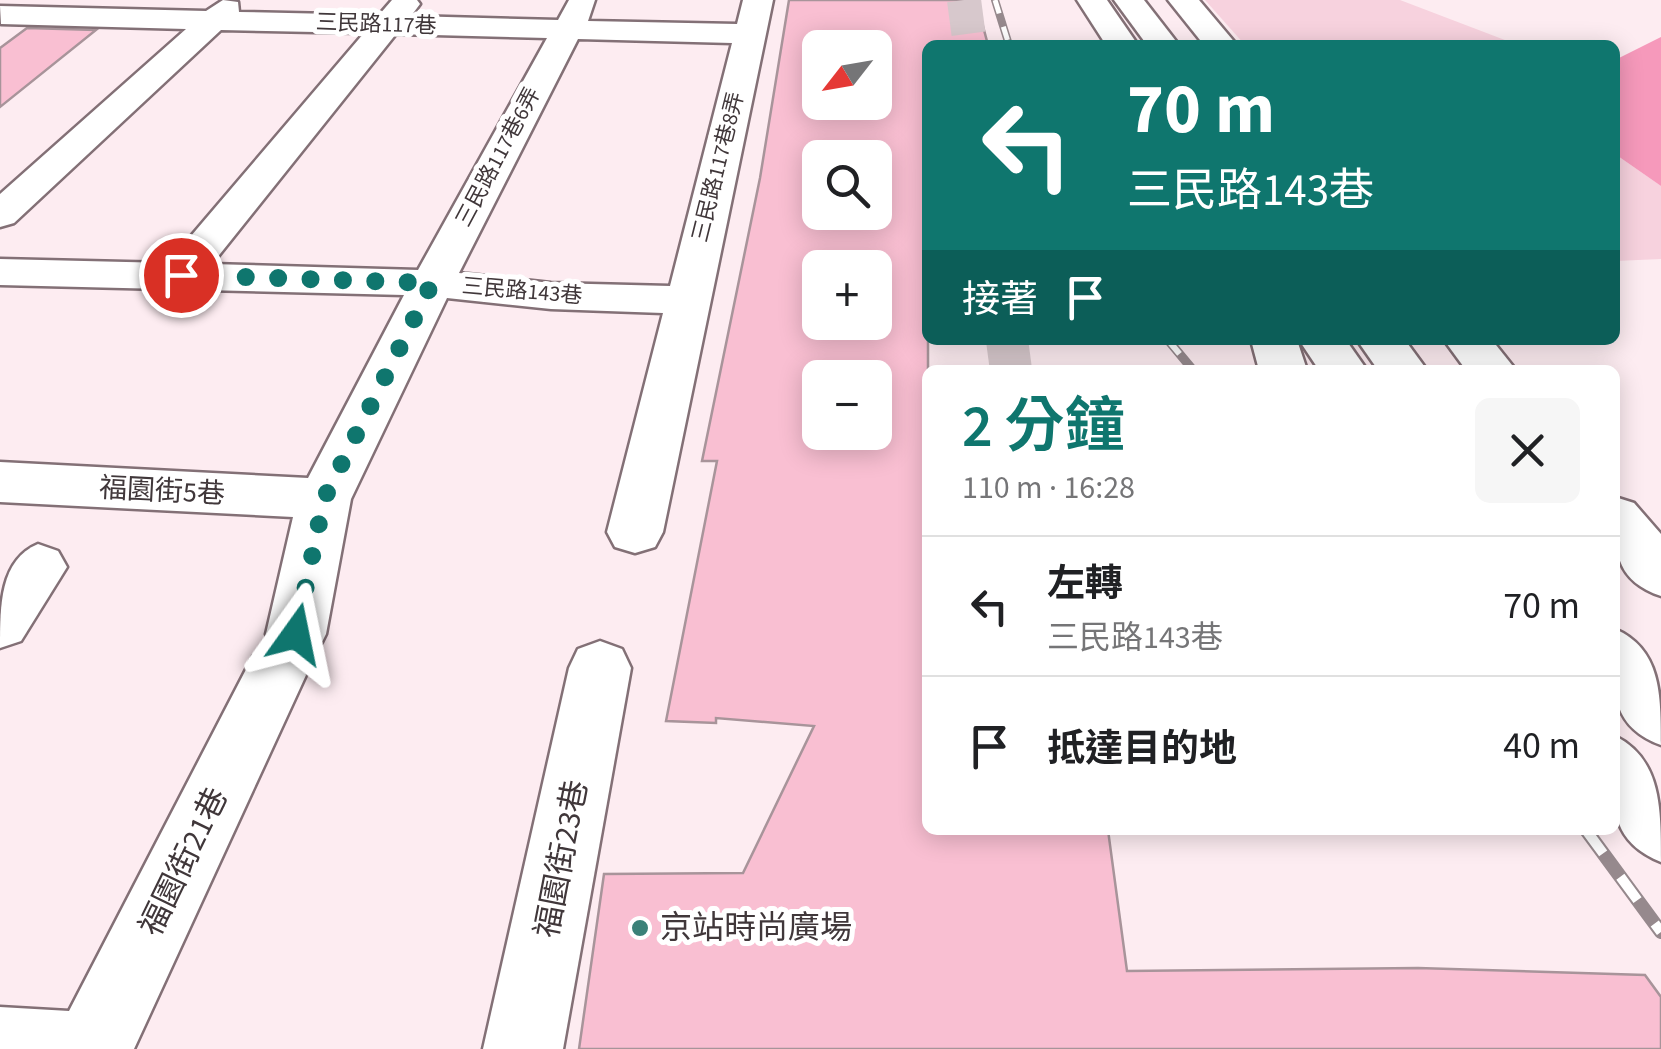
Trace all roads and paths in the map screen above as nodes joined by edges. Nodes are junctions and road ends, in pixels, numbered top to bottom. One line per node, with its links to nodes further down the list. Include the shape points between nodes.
1 (23, 0): 7 (main road)
2 (1092, 0): 10 (main road)
3 (1130, 0): 11 (main road)
4 (1183, 0): 12 (main road)
5 (225, 10): 6 (main road, 三民路117巷); 7 (main road, 三民路117巷); 13 (main road)
6 (398, 12): 8 (main road, 三民路117巷); 15 (main road)
7 (0, 15)
8 (574, 15): 9 (main road, 三民路117巷); 16 (main road, 三民路117巷6弄)
9 (754, 17): 17 (main road, 三民路117巷8弄)
10 (1119, 40)
11 (1158, 40)
12 (1217, 40)
13 (0, 215)
14 (0, 272): 15 (main road, 三民路143巷)
15 (181, 275): 16 (main road, 三民路143巷)
16 (432, 283): 17 (main road, 三民路143巷); 23 (main road, 三民路117巷6弄)
17 (685, 300): 25 (main road, 三民路117巷8弄)
18 (1384, 345): 20 (main road)
19 (1471, 345): 21 (main road)
20 (1399, 365)
21 (1488, 365)
22 (0, 482): 23 (main road, 福園街5巷)
23 (324, 499): 36 (main road, 福園街21巷, via 285,654)
24 (1620, 524): 27 (main road)
25 (634, 532)
26 (38, 567): 28 (main road)
27 (1661, 573)
28 (0, 623)
29 (1620, 662): 31 (main road)
30 (600, 668): 37 (main road, 福園街23巷)
31 (1661, 716)
32 (1620, 774): 33 (main road)
33 (1661, 828)
34 (0, 1047): 35 (main road)
35 (64, 1049)
36 (92, 1049)
37 (523, 1049)

